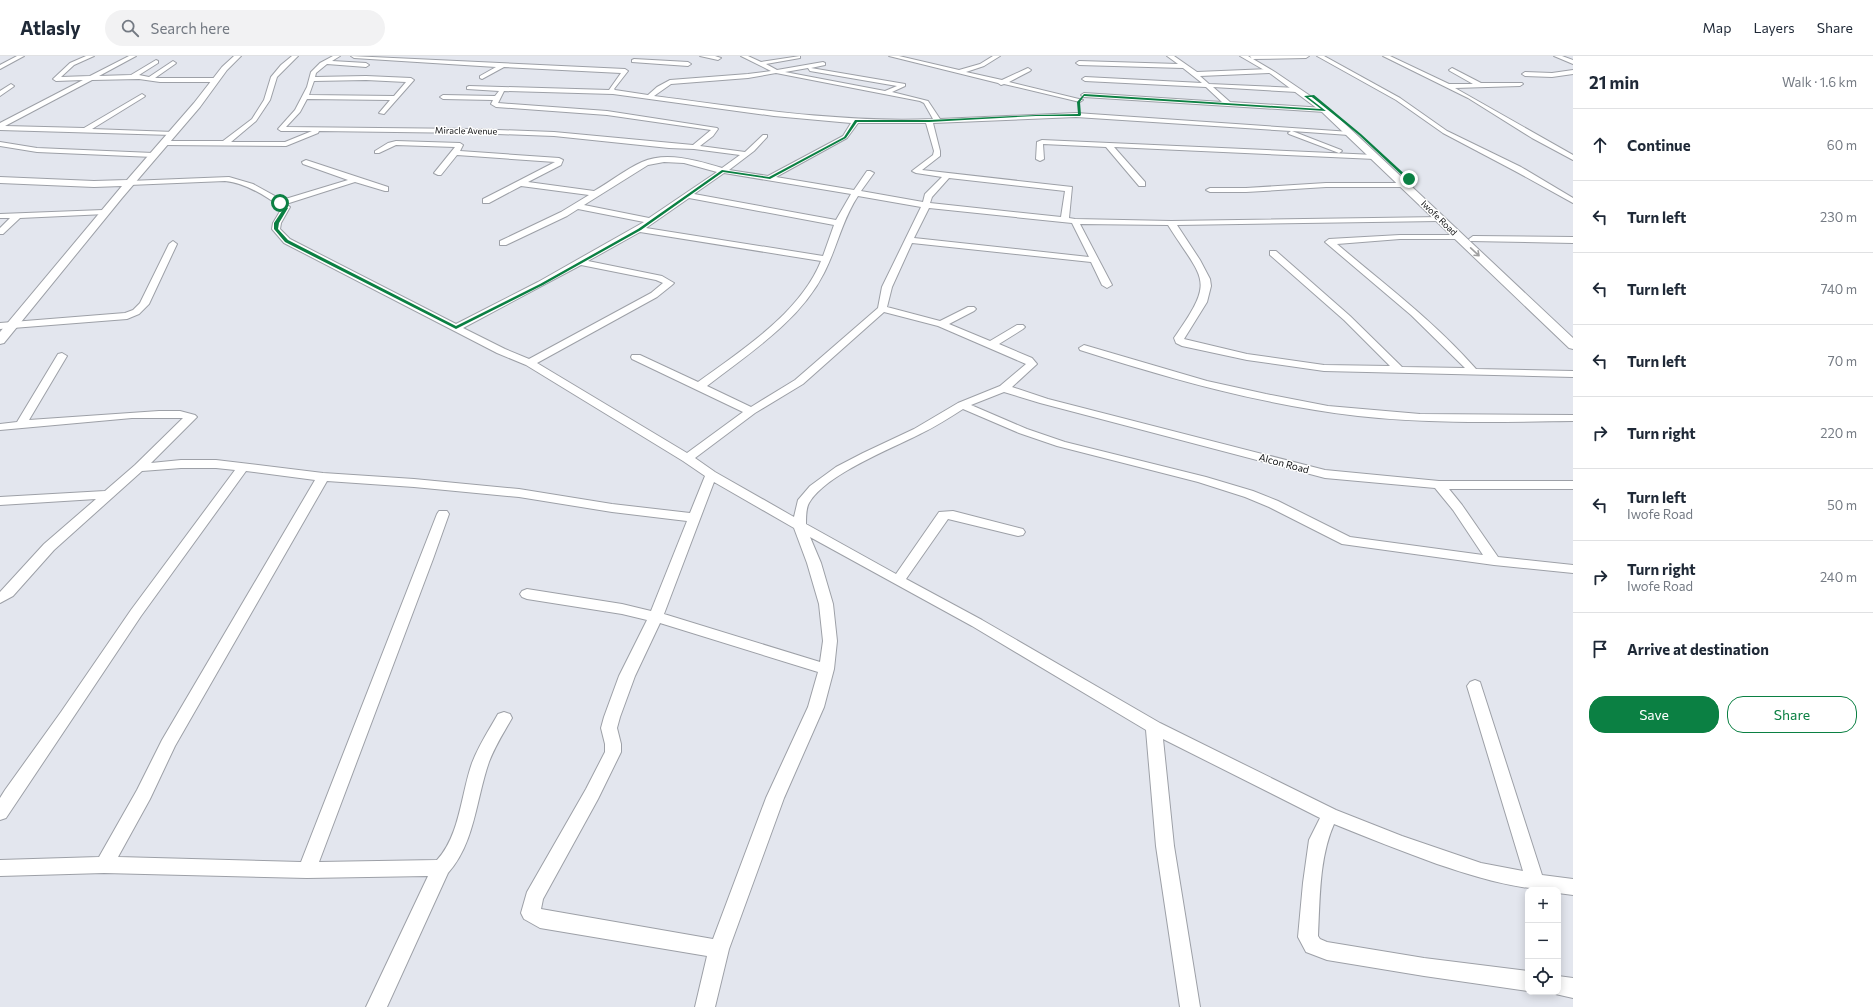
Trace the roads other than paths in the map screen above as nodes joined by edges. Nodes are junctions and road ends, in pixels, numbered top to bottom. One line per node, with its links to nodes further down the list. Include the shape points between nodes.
1 (21, 56): 35 (street)
2 (91, 56): 47 (street, via 72,64 56,79)
3 (133, 56): 47 (street)
4 (238, 56): 51 (street)
5 (295, 56): 88 (street, via 274,77 267,100 254,120)
6 (337, 56): 25 (street, Miracle Avenue)
7 (356, 56): 23 (street)
8 (424, 56): 23 (street)
9 (703, 56): 21 (street)
10 (744, 56): 30 (street)
11 (892, 56): 42 (street)
12 (997, 56): 42 (street, via 982,65)
13 (1170, 56): 34 (street)
14 (1248, 56): 15 (street); 40 (street, Iwofe Road); 64 (street, Iwofe Road)
15 (1306, 56)
16 (1320, 56): 119 (street, via 1398,99 1444,132)
17 (1386, 56): 57 (street)
18 (1557, 56): 26 (street)
19 (798, 57): 30 (street)
20 (1077, 57): 28 (street)
21 (718, 58)
22 (636, 59): 29 (street); 39 (street)
23 (413, 61): 33 (street)
24 (156, 62): 48 (street)
25 (326, 62): 32 (street); 52 (street, Miracle Avenue, via 313,73)
26 (1573, 62)
27 (173, 63): 49 (street)
28 (1079, 63): 34 (street); 50 (street)
29 (688, 64)
30 (760, 64): 41 (street)
31 (823, 64): 36 (street)
32 (376, 65)
33 (503, 65): 39 (street); 46 (street)
34 (1184, 66): 44 (street)
35 (0, 68)
36 (801, 68): 41 (street); 62 (street, via 903,85)
37 (1028, 70): 53 (street)
38 (1452, 70): 58 (street)
39 (625, 71): 61 (street, via 611,89)
40 (1269, 71): 44 (street); 64 (street, Iwofe Road)
41 (778, 72): 62 (street); 66 (street, via 670,82)
42 (956, 72): 53 (street)
43 (1573, 72): 45 (street)
44 (1195, 74): 54 (street)
45 (1525, 74)
46 (482, 77)
47 (92, 78): 48 (street); 79 (street)
48 (131, 78): 49 (street)
49 (151, 78): 51 (street)
50 (1085, 79): 54 (street); 71 (street)
51 (215, 80): 85 (street, via 203,99)
52 (311, 80): 67 (street, Miracle Avenue); 69 (street, via 411,80)
53 (1001, 83): 71 (street)
54 (1206, 84): 64 (street); 72 (street)
55 (1520, 84): 58 (street)
56 (11, 86): 63 (street)
57 (1447, 86): 58 (street); 99 (street, via 1480,102 1534,137)
58 (1482, 86)
59 (469, 88): 60 (street)
60 (503, 88): 61 (street); 70 (street)
61 (613, 92): 66 (street)
62 (886, 93): 78 (street, via 926,102)
63 (0, 94)
64 (1305, 94): 73 (street, Iwofe Road); 135 (street, Iwofe Road, via 1360,135)
65 (142, 96): 82 (street)
66 (650, 96): 76 (street, via 774,114)
67 (305, 97): 69 (street); 81 (street, Miracle Avenue, via 298,111 281,129)
68 (444, 97): 70 (street)
69 (395, 98): 74 (street)
70 (497, 98): 92 (street, via 494,104 496,105 607,113 715,129)
71 (1082, 98): 72 (street); 75 (street, via 1078,109)
72 (1229, 105): 73 (street)
73 (1325, 110): 84 (street, Iwofe Road)
74 (382, 113)
75 (1080, 115): 78 (street); 80 (street)
76 (856, 121): 77 (street); 106 (street, via 845,137)
77 (929, 121): 78 (street); 105 (street, via 936,156 916,171)
78 (938, 121)
79 (0, 127): 82 (street)
80 (1279, 128): 84 (street); 97 (street)
81 (320, 130): 83 (street, Miracle Avenue); 88 (street, via 286,144)
82 (84, 131): 85 (street)
83 (472, 131): 90 (street); 92 (street, Miracle Avenue, via 554,134)
84 (1349, 132): 98 (street, Iwofe Road)
85 (172, 133): 87 (street)
86 (764, 136): 95 (street)
87 (163, 143): 88 (street); 96 (street)
88 (225, 143)
89 (0, 144): 96 (street, via 37,150)
90 (460, 145): 93 (street, via 396,143); 94 (street)
91 (1108, 145): 97 (street); 100 (street, via 1040,142); 111 (street)
92 (694, 147): 95 (street, Miracle Avenue)
93 (377, 152)
94 (455, 153): 104 (street); 110 (street, via 559,160 558,163)
95 (746, 154): 102 (street)
96 (153, 155): 109 (street)
97 (1350, 156): 98 (street)
98 (1375, 157): 112 (street, Iwofe Road)
99 (1573, 158)
100 (1040, 159)
101 (306, 162): 108 (street)
102 (723, 171): 106 (street); 116 (street, via 682,161 651,161); 117 (street)
103 (870, 172): 115 (street)
104 (438, 173)
105 (947, 176): 121 (street, via 928,196); 128 (street, via 1069,188)
106 (769, 178): 115 (street)
107 (0, 180): 109 (street)
108 (355, 180): 113 (street); 120 (street)
109 (129, 183): 120 (street, via 236,180 254,187); 123 (street)
110 (519, 183): 116 (street); 118 (street)
111 (1142, 184)
112 (1406, 185): 114 (street, via 1326,185); 126 (street, Iwofe Road)
113 (385, 189)
114 (1210, 190)
115 (854, 193): 121 (street); 130 (street)
116 (596, 194): 122 (street)
117 (686, 195): 127 (street); 130 (street)
118 (486, 200)
119 (1573, 202)
120 (280, 203): 151 (street, via 286,208 276,223 276,229 287,241)
121 (926, 205): 128 (street); 136 (street)
122 (577, 206): 127 (street); 138 (street, via 537,228)
123 (104, 212): 125 (street); 148 (street)
124 (0, 216): 125 (street)
125 (17, 216): 133 (street)
126 (1439, 219): 131 (street); 134 (street, Iwofe Road)
127 (650, 221): 132 (street)
128 (1065, 221): 129 (street)
129 (1075, 221): 131 (street); 142 (street)
130 (839, 223): 141 (street)
131 (1171, 223): 160 (street, via 1203,273 1206,283 1200,304 1179,338 1182,342 1218,352 1324,368)
132 (639, 229): 141 (street); 143 (street)
133 (0, 232)
134 (1459, 237): 155 (street, Iwofe Road, one-way to 155); 161 (street, via 1400,237 1329,242 1414,313)
135 (1473, 238): 137 (street); 152 (street, Iwofe Road)
136 (909, 240): 142 (street); 145 (street, via 887,287)
137 (1573, 240)
138 (503, 242)
139 (173, 244): 148 (street, via 144,304 136,312 127,316 103,319)
140 (1274, 252): 160 (street, via 1347,318)
141 (825, 259): 163 (street, via 820,274 796,305)
142 (1095, 260): 144 (street)
143 (580, 262): 151 (street); 159 (street, via 659,278 669,283 654,295)
144 (1107, 285)
145 (882, 309): 147 (street); 166 (street, via 799,382)
146 (971, 309): 147 (street)
147 (941, 324): 154 (street)
148 (12, 325): 149 (street); 153 (street)
149 (0, 326)
150 (1020, 327): 154 (street)
151 (456, 328): 159 (street)
152 (1573, 333)
153 (0, 340)
154 (992, 344): 164 (street, via 1032,364)
155 (1573, 345)
156 (1084, 348): 167 (street, via 1208,384 1328,409 1367,414 1450,418)
157 (62, 356): 168 (street)
158 (636, 357): 163 (street)
159 (530, 363): 170 (street)
160 (1398, 369): 161 (street)
161 (1473, 371): 162 (street)
162 (1573, 374)
163 (700, 386): 166 (street)
164 (1004, 388): 165 (street); 175 (street, Alcon Road, via 1051,403 1325,474)
165 (962, 405): 181 (street, via 827,479 802,503); 183 (street, via 1060,444 1250,494 1275,504 1329,534 1347,540)
166 (751, 411): 170 (street)
167 (1573, 418)
168 (21, 425): 169 (street); 172 (street, via 135,415 191,417)
169 (0, 427)
170 (687, 458): 173 (street)
171 (243, 467): 172 (street, via 181,464); 174 (street); 193 (street, via 136,612)
172 (139, 468): 177 (street)
173 (712, 475): 180 (street); 181 (street)
174 (323, 477): 180 (street, via 519,493); 195 (street, via 168,744 144,794)
175 (1439, 485): 176 (street, Alcon Road); 183 (street)
176 (1573, 485)
177 (107, 495): 178 (street); 187 (street, via 50,547 8,593)
178 (0, 501)
179 (443, 514): 198 (street)
180 (695, 518): 188 (street)
181 (799, 525): 185 (street); 189 (street, via 826,604 830,641)
182 (1018, 532): 185 (street, via 953,515 944,515)
183 (1494, 561): 184 (street)
184 (1573, 569)
185 (898, 581): 192 (street, via 977,623)
186 (527, 594): 188 (street, via 622,608)
187 (0, 598)
188 (656, 617): 189 (street); 201 (street, via 627,676 612,717 609,728 613,752 534,898 531,913 540,919)
189 (826, 669): 201 (street, via 816,707 775,798)
190 (1475, 686): 199 (street)
191 (504, 718): 197 (street, via 481,762 458,840)
192 (1154, 727): 194 (street); 207 (street, via 1165,846)
193 (0, 813)
194 (1330, 815): 199 (street, via 1397,842 1481,871); 202 (street, via 1318,840 1312,883 1308,938 1313,946 1327,951 1424,967)
195 (104, 865): 196 (street); 198 (street)
196 (0, 868)
197 (441, 868): 198 (street); 205 (street)
198 (307, 870)
199 (1534, 882): 200 (street)
200 (1573, 887)
201 (719, 949): 206 (street)
202 (1525, 980)
203 (1561, 986): 204 (street)
204 (1573, 988)
205 (376, 1007)
206 (705, 1007)
207 (1190, 1007)

